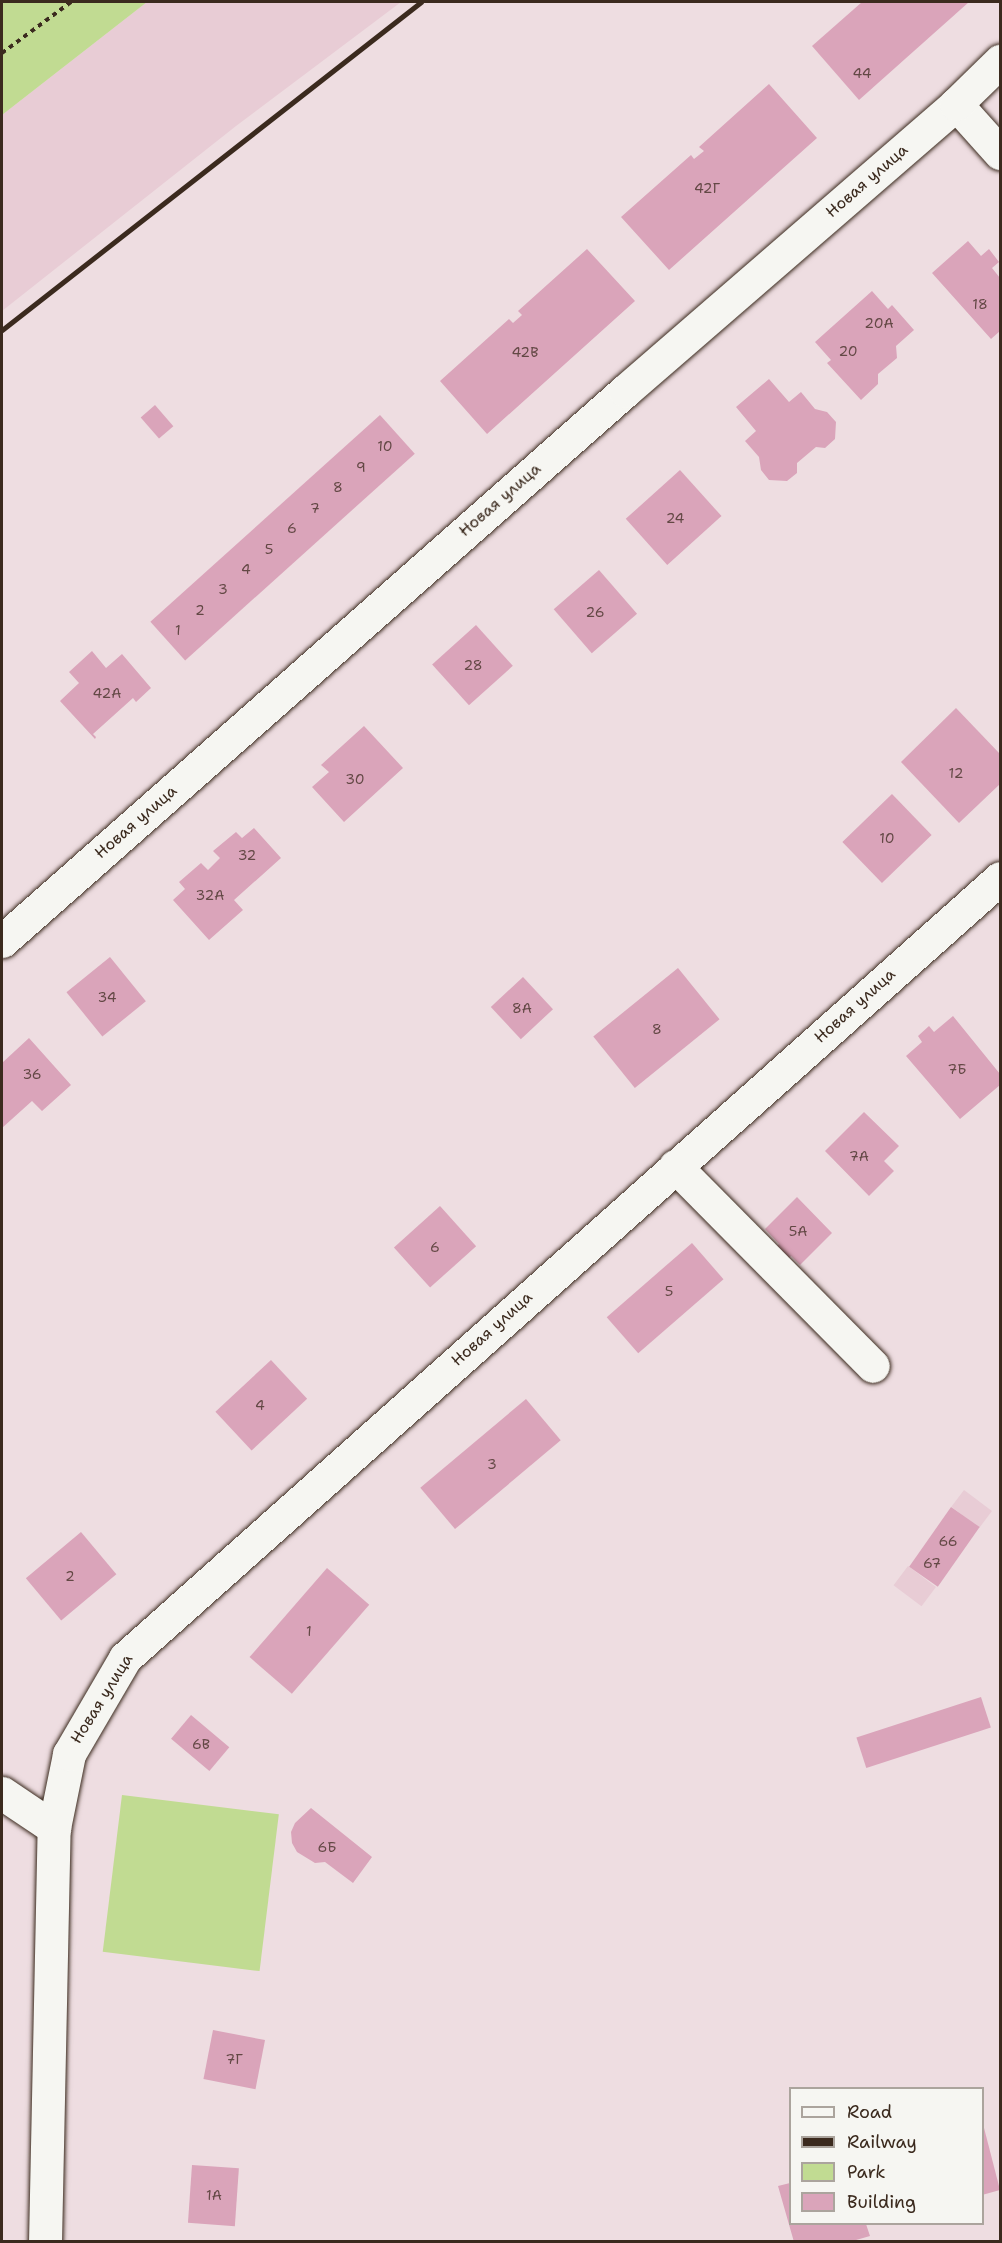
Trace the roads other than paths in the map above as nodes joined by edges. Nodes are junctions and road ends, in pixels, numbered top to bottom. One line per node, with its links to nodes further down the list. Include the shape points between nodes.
1 (1000, 62): 2 (street, Новая улица)
2 (956, 104): 3 (street); 5 (street, Новая улица)
3 (1000, 153)
4 (1000, 878): 6 (street, Новая улица)
5 (2, 941)
6 (675, 1166): 7 (street); 9 (street, Новая улица, via 125,1658 69,1754)
7 (873, 1366)
8 (2, 1793): 9 (street)
9 (54, 1828): 10 (street, Новая улица)
10 (45, 2241)

